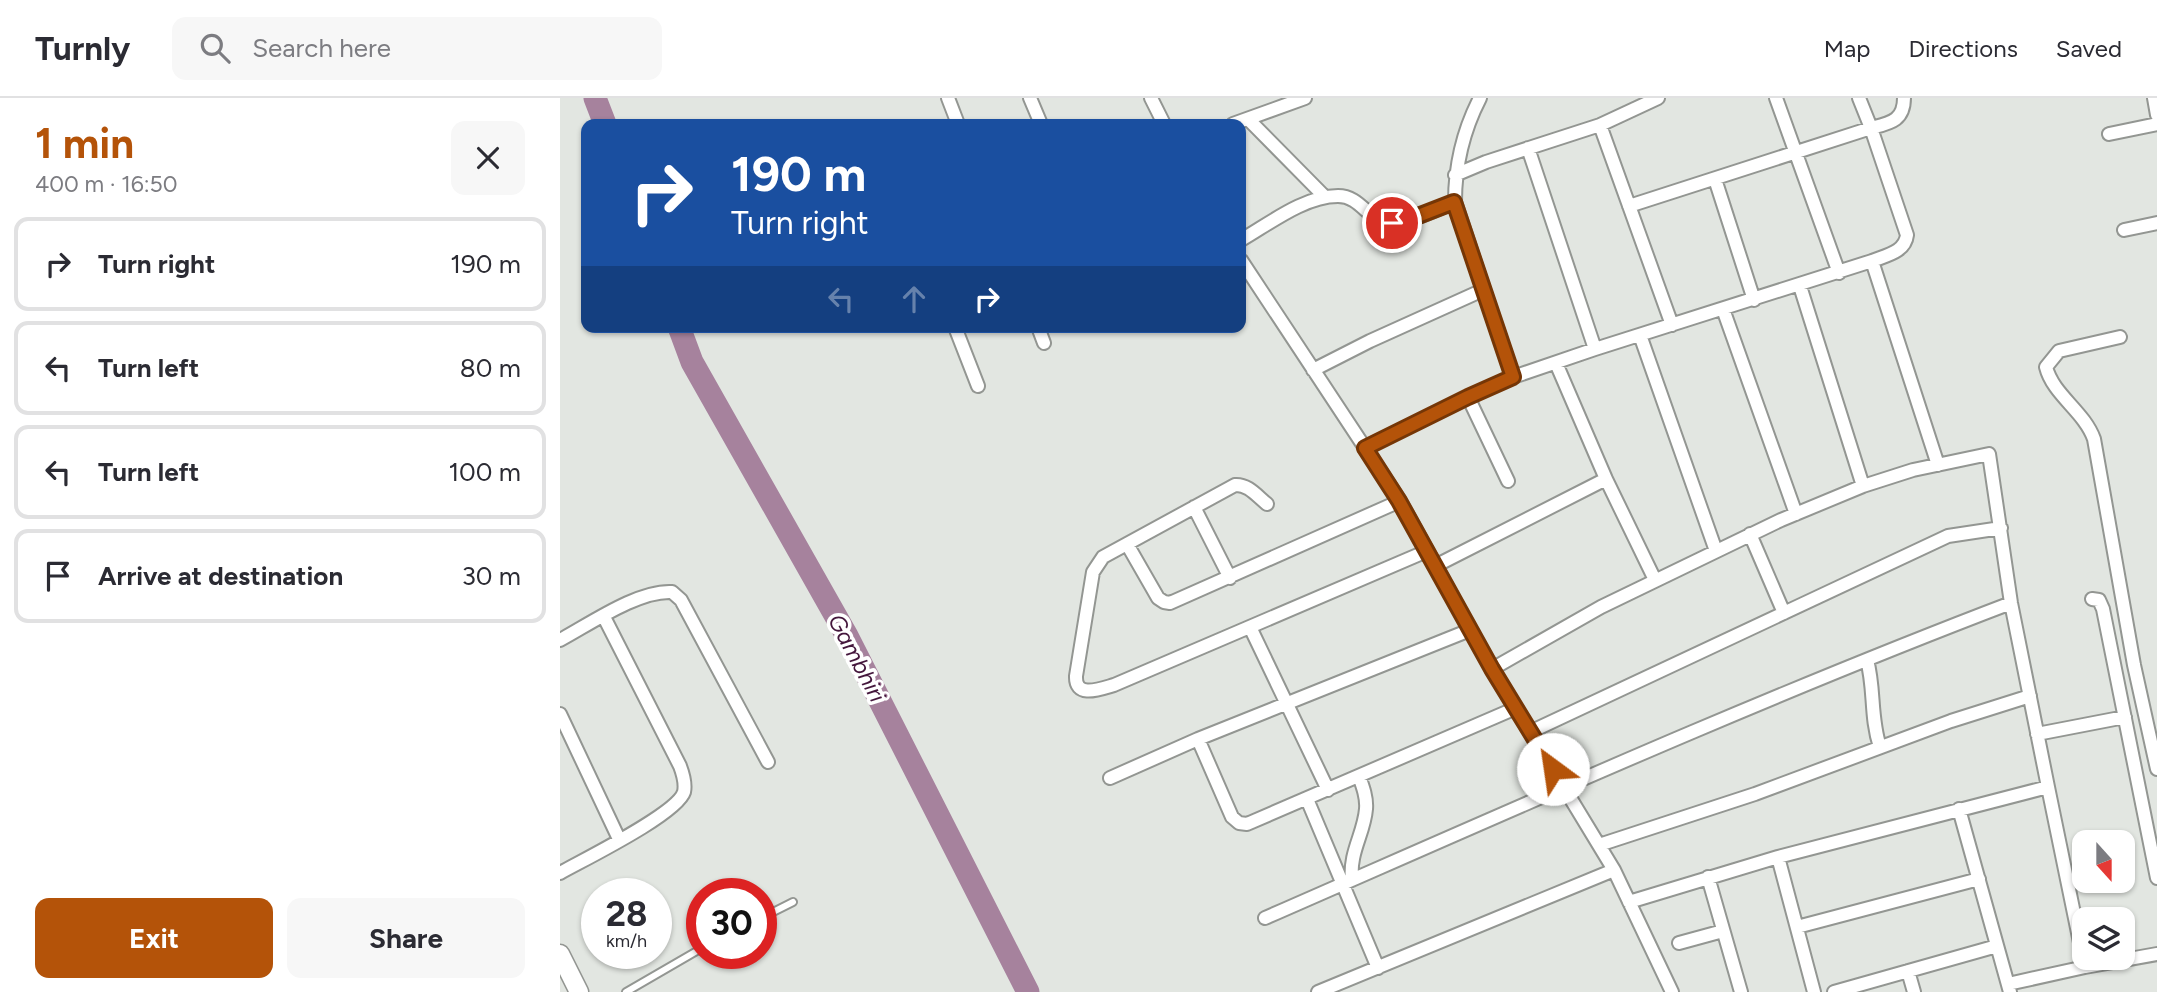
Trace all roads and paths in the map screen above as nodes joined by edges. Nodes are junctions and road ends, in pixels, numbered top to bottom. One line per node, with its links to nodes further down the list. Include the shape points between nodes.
1 (948, 98): 12 (street)
2 (1030, 98): 13 (street)
3 (1151, 98): 14 (street)
4 (1306, 98): 15 (street)
5 (1480, 98): 22 (street)
6 (1658, 98): 17 (street)
7 (1776, 98): 21 (street)
8 (1859, 98): 18 (street)
9 (1904, 98): 18 (street, via 1899,118)
10 (2154, 98): 11 (street)
11 (2157, 115)
12 (956, 119)
13 (1039, 119)
14 (1162, 119)
15 (1248, 119): 24 (street)
16 (2157, 124): 19 (street)
17 (1600, 125): 20 (street); 26 (street)
18 (1871, 128): 21 (street); 30 (street, via 1907,235 1903,247)
19 (2109, 134)
20 (1528, 148): 22 (street); 43 (street)
21 (1797, 152): 23 (street); 32 (street)
22 (1455, 175): 25 (street)
23 (1715, 179): 26 (street); 35 (street)
24 (1325, 197): 25 (street, via 1354,199 1381,221 1392,223); 29 (street)
25 (1454, 202): 34 (street)
26 (1629, 206): 37 (street)
27 (2157, 223): 28 (street)
28 (2123, 230)
29 (1246, 237)
30 (1872, 261): 32 (street); 50 (street)
31 (1246, 268): 45 (street)
32 (1839, 273): 33 (street)
33 (1800, 286): 35 (street); 53 (street)
34 (1483, 290): 45 (street); 46 (street)
35 (1754, 300): 36 (street)
36 (1723, 309): 37 (street); 57 (street)
37 (1672, 325): 40 (street)
38 (957, 333): 47 (street)
39 (1040, 333): 42 (street)
40 (1640, 335): 43 (street); 62 (street)
41 (2120, 337): 85 (street, via 2059,351 2046,367 2094,439)
42 (1044, 343)
43 (1595, 349): 44 (street)
44 (1556, 363): 46 (street); 51 (street)
45 (1313, 370): 49 (street)
46 (1513, 377): 48 (street)
47 (978, 386)
48 (1468, 397): 49 (street); 52 (street)
49 (1365, 448): 54 (street)
50 (1938, 465): 53 (street); 58 (street, via 1989,454)
51 (1606, 478): 63 (street); 65 (street)
52 (1508, 481)
53 (1863, 486): 57 (street)
54 (1399, 501): 61 (street); 64 (street)
55 (1267, 504): 56 (street, via 1249,489 1235,485)
56 (1194, 507): 60 (street); 64 (street)
57 (1796, 514): 59 (street)
58 (2001, 528): 67 (street); 68 (street, via 1948,536)
59 (1750, 534): 62 (street); 68 (street)
60 (1127, 544): 64 (street, via 1164,602); 70 (street, via 1103,557 1093,572 1076,676 1079,688 1086,692 1114,685)
61 (1427, 551): 63 (street); 70 (street)
62 (1716, 551): 65 (street)
63 (1435, 566): 71 (street)
64 (1230, 578)
65 (1655, 580): 74 (street)
66 (2092, 599): 79 (street, via 2099,600 2103,609)
67 (2011, 603): 73 (street); 75 (street)
68 (1784, 612): 80 (street)
69 (604, 617): 72 (street); 84 (street, via 643,596 672,592 681,600); 93 (street, via 685,779 677,805)
70 (1250, 627): 76 (street)
71 (1470, 630): 74 (street); 76 (street)
72 (560, 639)
73 (1867, 660): 83 (street); 88 (street)
74 (1492, 669): 77 (street)
75 (2030, 696): 81 (street); 83 (street)
76 (1287, 704): 82 (street); 90 (street)
77 (1516, 708): 80 (street); 86 (street)
78 (560, 714): 93 (street)
79 (2125, 717): 81 (street); 99 (street)
80 (1530, 732): 88 (street)
81 (2038, 734): 89 (street)
82 (1198, 739): 87 (street); 91 (street, via 1232,817 1239,823 1247,824)
83 (1880, 747): 94 (street)
84 (768, 762)
85 (2157, 769)
86 (1359, 776): 90 (street); 101 (street, via 1366,812)
87 (1110, 778)
88 (1564, 787): 94 (street); 101 (street)
89 (2048, 787): 92 (street); 104 (street)
90 (1328, 790): 91 (street)
91 (1307, 799): 101 (street)
92 (1959, 809): 95 (street); 100 (street)
93 (619, 839): 97 (street)
94 (1599, 845): 96 (street)
95 (1778, 857): 98 (street); 107 (street)
96 (1614, 870): 103 (street); 115 (street)
97 (560, 873)
98 (1708, 877): 103 (street); 108 (street)
99 (2157, 878)
100 (1979, 879): 107 (street); 110 (street)
101 (1347, 882): 106 (street); 115 (street)
102 (793, 902): 105 (lane)
103 (1629, 902): 122 (street)
104 (2073, 907)
105 (777, 910)
106 (1265, 918)
107 (1797, 927): 124 (street)
108 (1723, 932): 109 (street); 123 (street)
109 (1679, 943)
110 (1997, 946): 117 (street); 118 (street)
111 (560, 954): 119 (main road)
112 (2157, 954): 114 (street)
113 (686, 957): 120 (lane)
114 (2135, 958)
115 (1378, 968): 121 (street)
116 (2074, 970): 118 (street)
117 (1908, 971): 125 (street); 126 (street)
118 (2009, 988)
119 (573, 990)
120 (626, 992)
121 (1318, 992)
122 (1672, 992)
123 (1741, 992)
124 (1814, 992)
125 (1834, 992)
126 (1914, 992)

